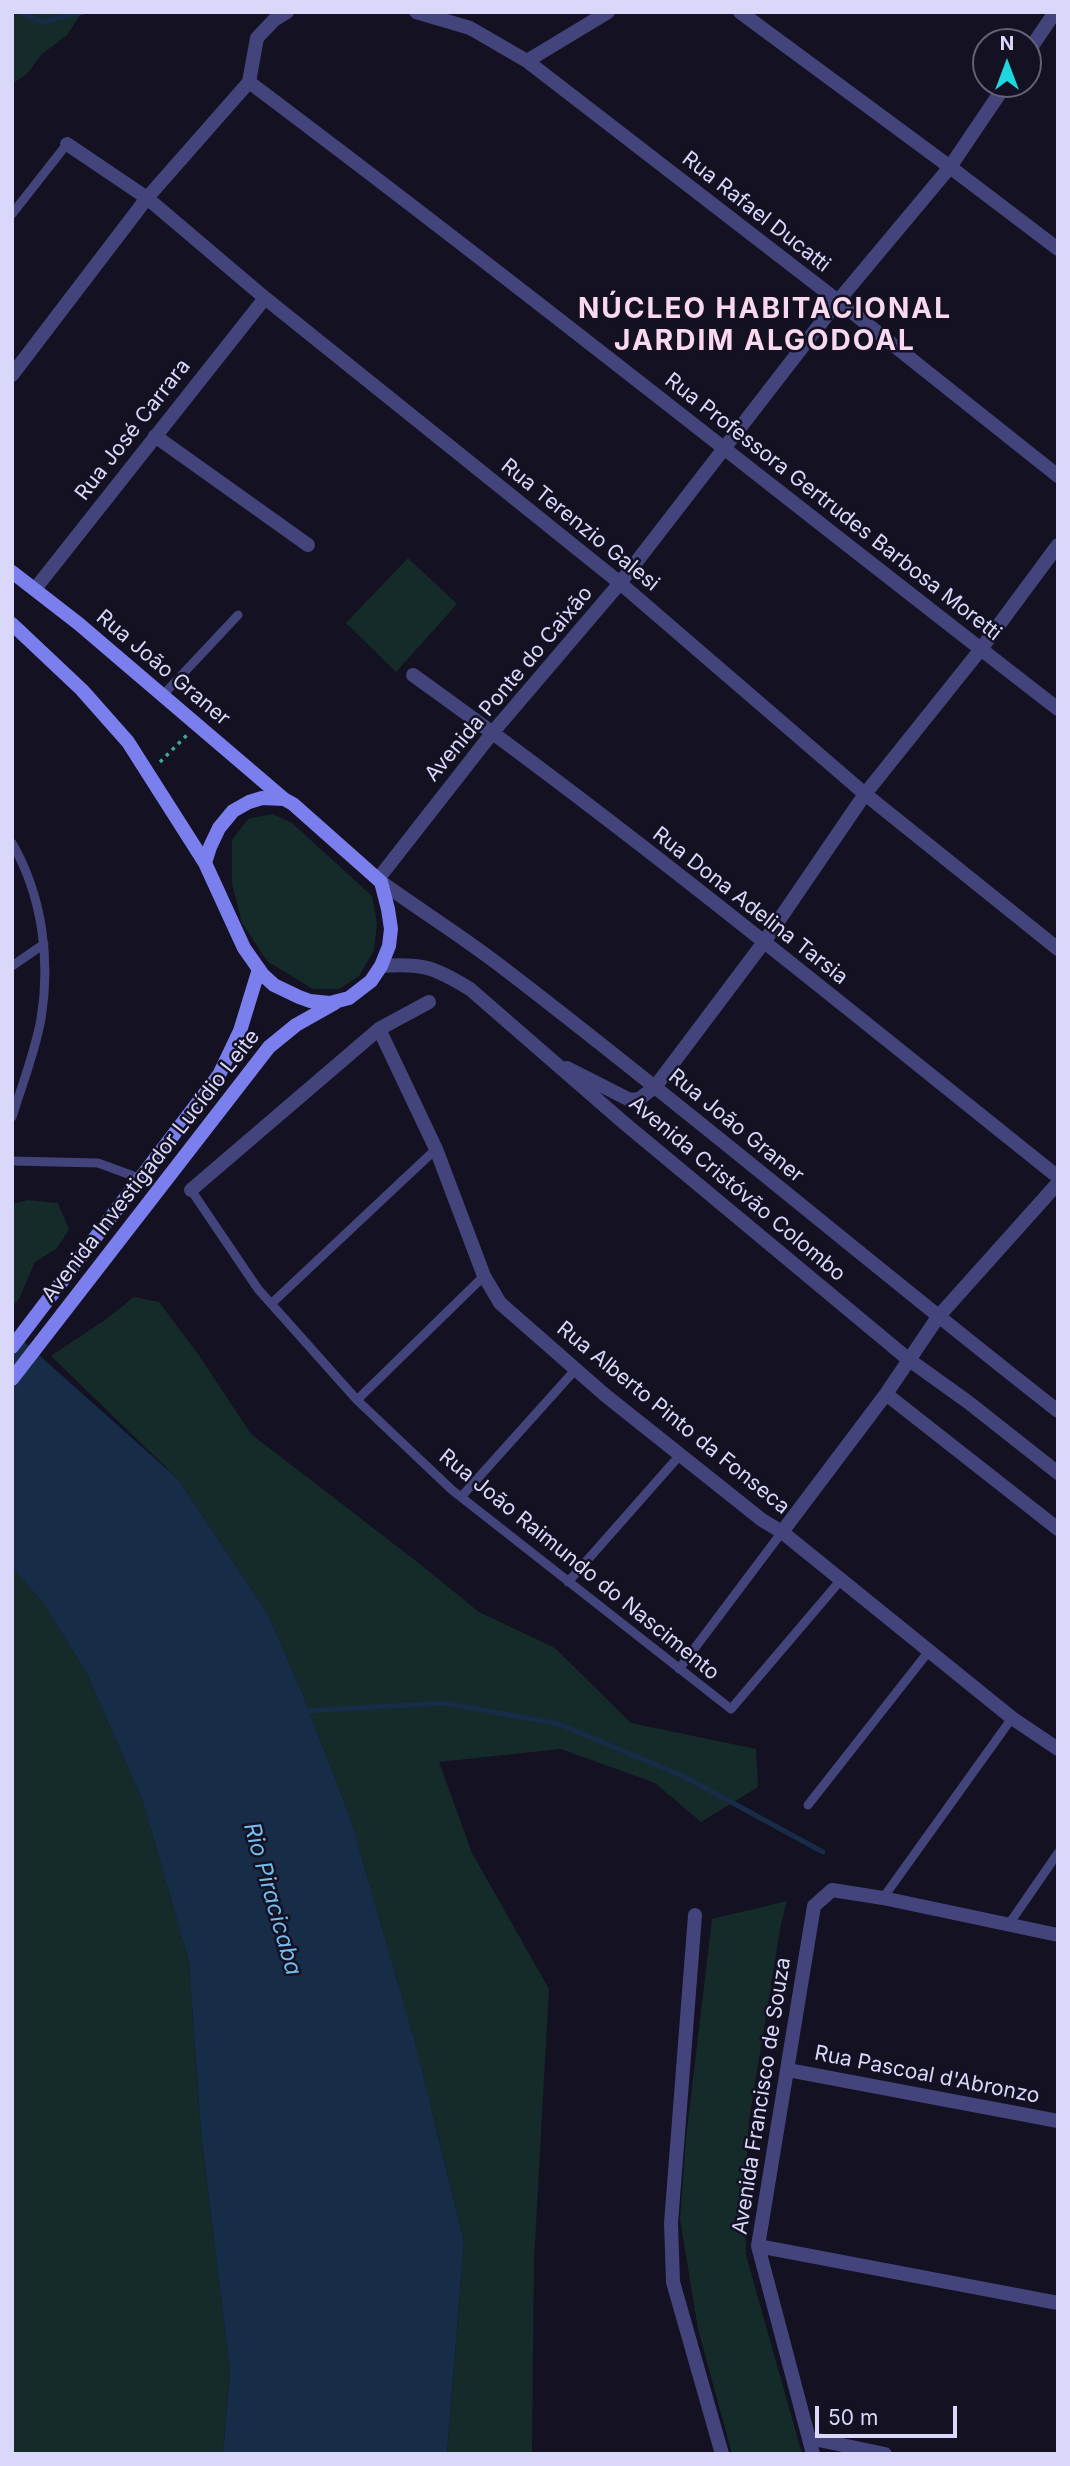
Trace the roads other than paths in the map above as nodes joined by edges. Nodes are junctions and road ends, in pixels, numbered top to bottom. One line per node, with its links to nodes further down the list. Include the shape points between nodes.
1 (287, 12): 8 (street, via 257,38)
2 (416, 12): 7 (street, Rua Rafael Ducatti, via 470,28)
3 (608, 12): 7 (street)
4 (740, 12): 11 (street)
5 (1053, 15): 6 (street)
6 (1042, 31)
7 (527, 61): 16 (street, Rua Rafael Ducatti)
8 (249, 82): 12 (street); 19 (street, Rua Professora Gertrudes Barbosa Moretti)
9 (997, 98): 11 (street, Avenida Ponte do Caixão)
10 (67, 144): 12 (street, Rua Terenzio Galesi); 13 (lane)
11 (950, 167): 14 (street); 16 (street, Avenida Ponte do Caixão)
12 (147, 198): 15 (street, Rua Terenzio Galesi); 17 (street)
13 (12, 214)
14 (1058, 249)
15 (265, 298): 18 (street, Rua José Carrara); 24 (street, Rua Terenzio Galesi)
16 (838, 301): 19 (street, Avenida Ponte do Caixão); 20 (street, Rua Rafael Ducatti)
17 (12, 375)
18 (155, 436): 21 (street); 25 (street, Rua José Carrara)
19 (724, 447): 24 (street, Avenida Ponte do Caixão); 28 (street, Rua Professora Gertrudes Barbosa Moretti)
20 (1058, 476)
21 (308, 545)
22 (1058, 545): 28 (street)
23 (12, 572): 25 (main road, Rua João Graner)
24 (620, 583): 32 (street, Avenida Ponte do Caixão); 33 (street, Rua Terenzio Galesi)
25 (35, 589): 30 (main road, Rua João Graner)
26 (238, 615): 30 (lane)
27 (12, 624): 36 (main road, via 82,690 128,742)
28 (981, 649): 31 (street, Rua Professora Gertrudes Barbosa Moretti); 33 (street)
29 (412, 675): 32 (street, Rua Dona Adelina Tarsia)
30 (162, 696): 34 (main road, Rua João Graner)
31 (1058, 709)
32 (493, 732): 37 (street, Avenida Ponte do Caixão); 38 (street, Rua Dona Adelina Tarsia)
33 (865, 794): 38 (street); 40 (street, Rua Terenzio Galesi)
34 (284, 799): 36 (main road, via 262,798 233,811 219,828); 37 (main road)
35 (12, 843): 39 (lane, via 26,868)
36 (205, 863): 43 (main road, via 244,948)
37 (380, 880): 41 (main road, via 391,929); 48 (street, Rua João Graner, via 496,962)
38 (764, 942): 48 (street); 52 (street, Rua Dona Adelina Tarsia)
39 (44, 944): 42 (lane); 49 (lane, via 41,1020)
40 (1058, 949)
41 (381, 965): 44 (main road, via 371,981); 47 (street, Avenida Cristóvão Colombo, via 426,965 446,974 470,989)
42 (12, 966)
43 (259, 969): 44 (main road, via 274,985 299,997 330,1003); 53 (main road, Avenida Investigador Lucídio Leite, via 240,1031 219,1075)
44 (341, 1000): 62 (main road, Avenida Investigador Lucídio Leite, via 296,1025 269,1047)
45 (429, 1002): 46 (street)
46 (379, 1029): 50 (street, Rua Alberto Pinto da Fonseca); 55 (street)
47 (555, 1063): 48 (street, via 630,1100); 60 (street, Avenida Cristóvão Colombo)
48 (654, 1087): 58 (street, Rua João Graner)
49 (12, 1117)
50 (436, 1149): 56 (street, Rua Alberto Pinto da Fonseca); 57 (lane)
51 (12, 1161): 53 (lane, via 98,1163)
52 (1058, 1177)
53 (139, 1178): 59 (main road, Avenida Investigador Lucídio Leite)
54 (1058, 1183): 58 (street)
55 (191, 1190): 57 (lane, Rua João Raimundo do Nascimento)
56 (484, 1276): 61 (street, Rua Alberto Pinto da Fonseca, via 500,1303); 64 (lane)
57 (271, 1304): 64 (lane, Rua João Raimundo do Nascimento)
58 (939, 1317): 60 (street); 65 (street, Rua João Graner)
59 (12, 1347)
60 (908, 1359): 63 (street); 67 (street, Avenida Cristóvão Colombo)
61 (576, 1369): 66 (street, Rua Alberto Pinto da Fonseca); 68 (lane)
62 (12, 1378)
63 (886, 1394): 69 (street); 70 (street)
64 (357, 1400): 68 (lane, Rua João Raimundo do Nascimento)
65 (1058, 1411)
66 (680, 1454): 70 (street, Rua Alberto Pinto da Fonseca); 72 (lane)
67 (1058, 1473)
68 (461, 1497): 72 (lane, Rua João Raimundo do Nascimento)
69 (1058, 1529)
70 (782, 1532): 71 (street, Rua Alberto Pinto da Fonseca); 74 (lane)
71 (840, 1581): 73 (street, Rua Alberto Pinto da Fonseca); 74 (lane, Rua João Raimundo do Nascimento, via 731,1709)
72 (568, 1582): 74 (lane, Rua João Raimundo do Nascimento)
73 (929, 1651): 75 (street, Rua Alberto Pinto da Fonseca); 77 (lane)
74 (679, 1669)
75 (1012, 1718): 76 (street, Rua Alberto Pinto da Fonseca); 79 (lane)
76 (1058, 1749)
77 (808, 1805)
78 (1058, 1853): 81 (lane)
79 (883, 1898): 81 (street); 83 (street, Avenida Francisco de Souza, via 832,1890 814,1906)
80 (695, 1915): 88 (street, via 671,2222 673,2281)
81 (1009, 1924): 82 (street)
82 (1058, 1935)
83 (788, 2070): 84 (street, Rua Pascoal d'Abronzo); 85 (street, Avenida Francisco de Souza)
84 (1058, 2121)
85 (758, 2246): 86 (street); 87 (street, Avenida Francisco de Souza)
86 (1058, 2303)
87 (809, 2438): 89 (street, Avenida Francisco de Souza); 90 (street)
88 (722, 2454)
89 (813, 2454)
90 (885, 2454)

